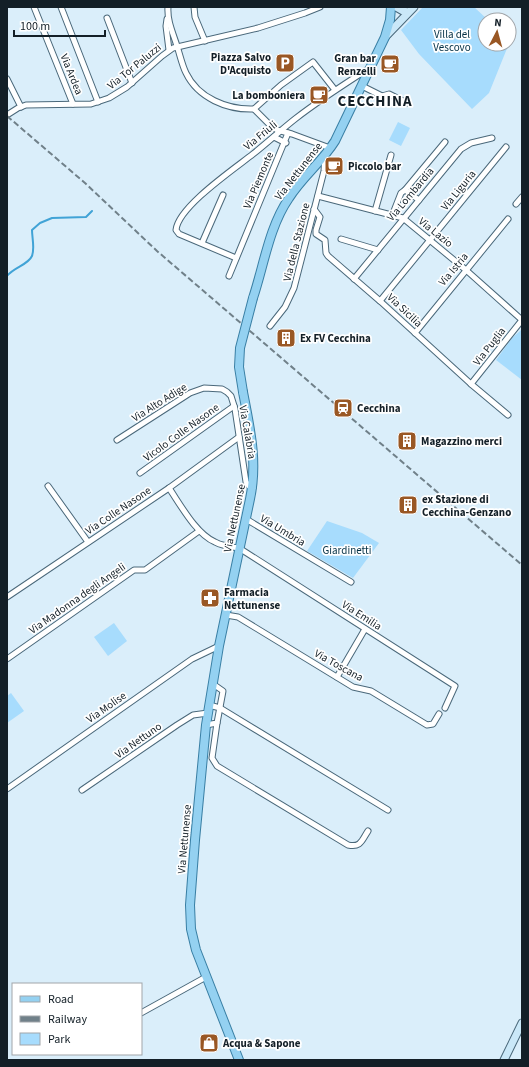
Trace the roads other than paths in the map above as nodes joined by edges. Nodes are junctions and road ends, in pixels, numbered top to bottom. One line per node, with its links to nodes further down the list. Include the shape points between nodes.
1 (34, 7): 22 (street, Via Ardea)
2 (61, 7): 20 (street)
3 (194, 7): 12 (street, via 195,17)
4 (320, 7): 12 (street, Via Tor Paluzzi, via 267,25)
5 (386, 7): 9 (street)
6 (396, 7): 8 (street, via 403,11)
7 (168, 10): 13 (street); 14 (street, via 166,26)
8 (411, 10): 11 (street)
9 (391, 11): 11 (main road, Via Nettunense)
10 (107, 18): 17 (street)
11 (385, 37): 15 (main road, Via Nettunense)
12 (205, 41): 13 (street, Via Tor Paluzzi)
13 (177, 47): 14 (street, Via Tor Paluzzi); 24 (street, via 186,73 203,94 226,106)
14 (169, 50): 17 (street, Via Tor Paluzzi)
15 (371, 68): 18 (main road, Via Nettunense); 19 (street, Via Friuli)
16 (7, 79): 23 (street)
17 (132, 84): 20 (street, Via Tor Paluzzi)
18 (362, 86): 21 (street, via 382,96 389,94); 33 (main road, Via Nettunense)
19 (335, 90): 24 (street, via 313,62); 26 (street, Via Friuli)
20 (98, 102): 22 (street, Via Tor Paluzzi)
21 (407, 103)
22 (73, 104): 23 (street, Via Tor Paluzzi)
23 (21, 107): 25 (street, Via Tor Paluzzi)
24 (254, 109): 26 (street)
25 (7, 115)
26 (280, 132): 27 (street); 28 (street, Via Friuli)
27 (288, 133): 31 (street, Via Piemonte); 33 (street)
28 (274, 137): 31 (street); 49 (street, Via Friuli, via 196,200 178,223 176,230 179,234)
29 (492, 138): 40 (street, Via Lombardia, via 463,147)
30 (445, 142): 36 (street)
31 (286, 143): 51 (street, Via Piemonte)
32 (506, 147): 48 (street, Via Liguria)
33 (330, 148): 35 (main road, Via Nettunense)
34 (392, 155): 43 (street)
35 (325, 156): 38 (street, Via della Stazione, via 325,168); 68 (main road, Via Nettunense, bridge, via 282,209 242,339 239,367 254,454)
36 (406, 190): 40 (street); 44 (street, via 401,193)
37 (223, 195): 49 (street)
38 (318, 196): 42 (street, Via della Stazione); 43 (street, Via Lazio)
39 (522, 197): 41 (street)
40 (418, 200): 45 (street, Via Lombardia)
41 (516, 204)
42 (314, 209): 54 (street, Via Sicilia, via 320,217 316,234 325,240 327,254); 57 (street, Via della Stazione, via 294,288 285,307)
43 (375, 211): 44 (street, Via Lazio)
44 (392, 216): 45 (street, Via Lazio)
45 (403, 218): 48 (street, Via Lazio); 50 (street, Via Lombardia)
46 (508, 220): 52 (street, Via Istria)
47 (341, 239): 50 (street)
48 (430, 240): 52 (street, Via Lazio); 55 (street, Via Liguria)
49 (202, 243): 51 (street)
50 (378, 250): 54 (street, Via Lombardia)
51 (236, 258): 53 (street, Via Piemonte)
52 (466, 270): 56 (street, Via Lazio); 58 (street, Via Istria)
53 (229, 276)
54 (354, 278): 55 (street, Via Sicilia)
55 (380, 301): 58 (street, Via Sicilia)
56 (522, 320): 59 (street, Via Puglia)
57 (270, 326)
58 (415, 333): 59 (street, Via Sicilia)
59 (471, 384): 62 (street, Via Sicilia)
60 (214, 388): 61 (street, Via Calabria, via 227,392); 64 (street, Via Alto Adige, via 190,393)
61 (234, 406): 63 (street, Via Calabria); 65 (street, Vicolo Colle Nasone)
62 (508, 415)
63 (239, 437): 67 (street, Via Colle Nasone); 68 (street, Via Calabria, via 246,482)
64 (116, 440)
65 (140, 473)
66 (48, 486): 71 (street)
67 (168, 488): 70 (street); 71 (street, Via Colle Nasone)
68 (253, 488): 69 (main road, Via Nettunense)
69 (246, 519): 72 (main road, Via Nettunense); 73 (street, Via Umbria)
70 (199, 531): 72 (street, via 217,543); 78 (street, Via Madonna degli Angeli, via 145,570 134,570)
71 (88, 542): 74 (street, Via Colle Nasone)
72 (239, 548): 75 (main road, Via Nettunense); 76 (street, Via Emilia)
73 (351, 582)
74 (7, 597)
75 (226, 615): 77 (main road, Via Nettunense); 79 (street, Via Toscana, via 238,617)
76 (365, 629): 79 (street); 82 (street, Via Emilia, via 454,686)
77 (219, 646): 80 (main road, Via Nettunense); 87 (street, Via Molise, via 189,661)
78 (7, 659)
79 (337, 677): 84 (street, Via Toscana, via 356,688 371,691 428,725 433,724)
80 (213, 684): 81 (street, via 223,691); 83 (main road, Via Nettunense)
81 (220, 708): 83 (street); 85 (street); 89 (street)
82 (446, 708)
83 (209, 709): 86 (main road, Via Nettunense); 88 (street, Via Nettuno, via 177,725)
84 (439, 714)
85 (217, 723): 86 (street); 90 (street, via 212,758 217,766 348,845 360,844)
86 (206, 725): 91 (main road, Via Nettunense, via 190,909 193,940)
87 (7, 789)
88 (82, 790)
89 (388, 810)
90 (368, 831)
91 (206, 977): 92 (street); 94 (main road, Via Nettunense)
92 (142, 1013)
93 (522, 1023): 95 (street)
94 (239, 1060)
95 (504, 1060)

